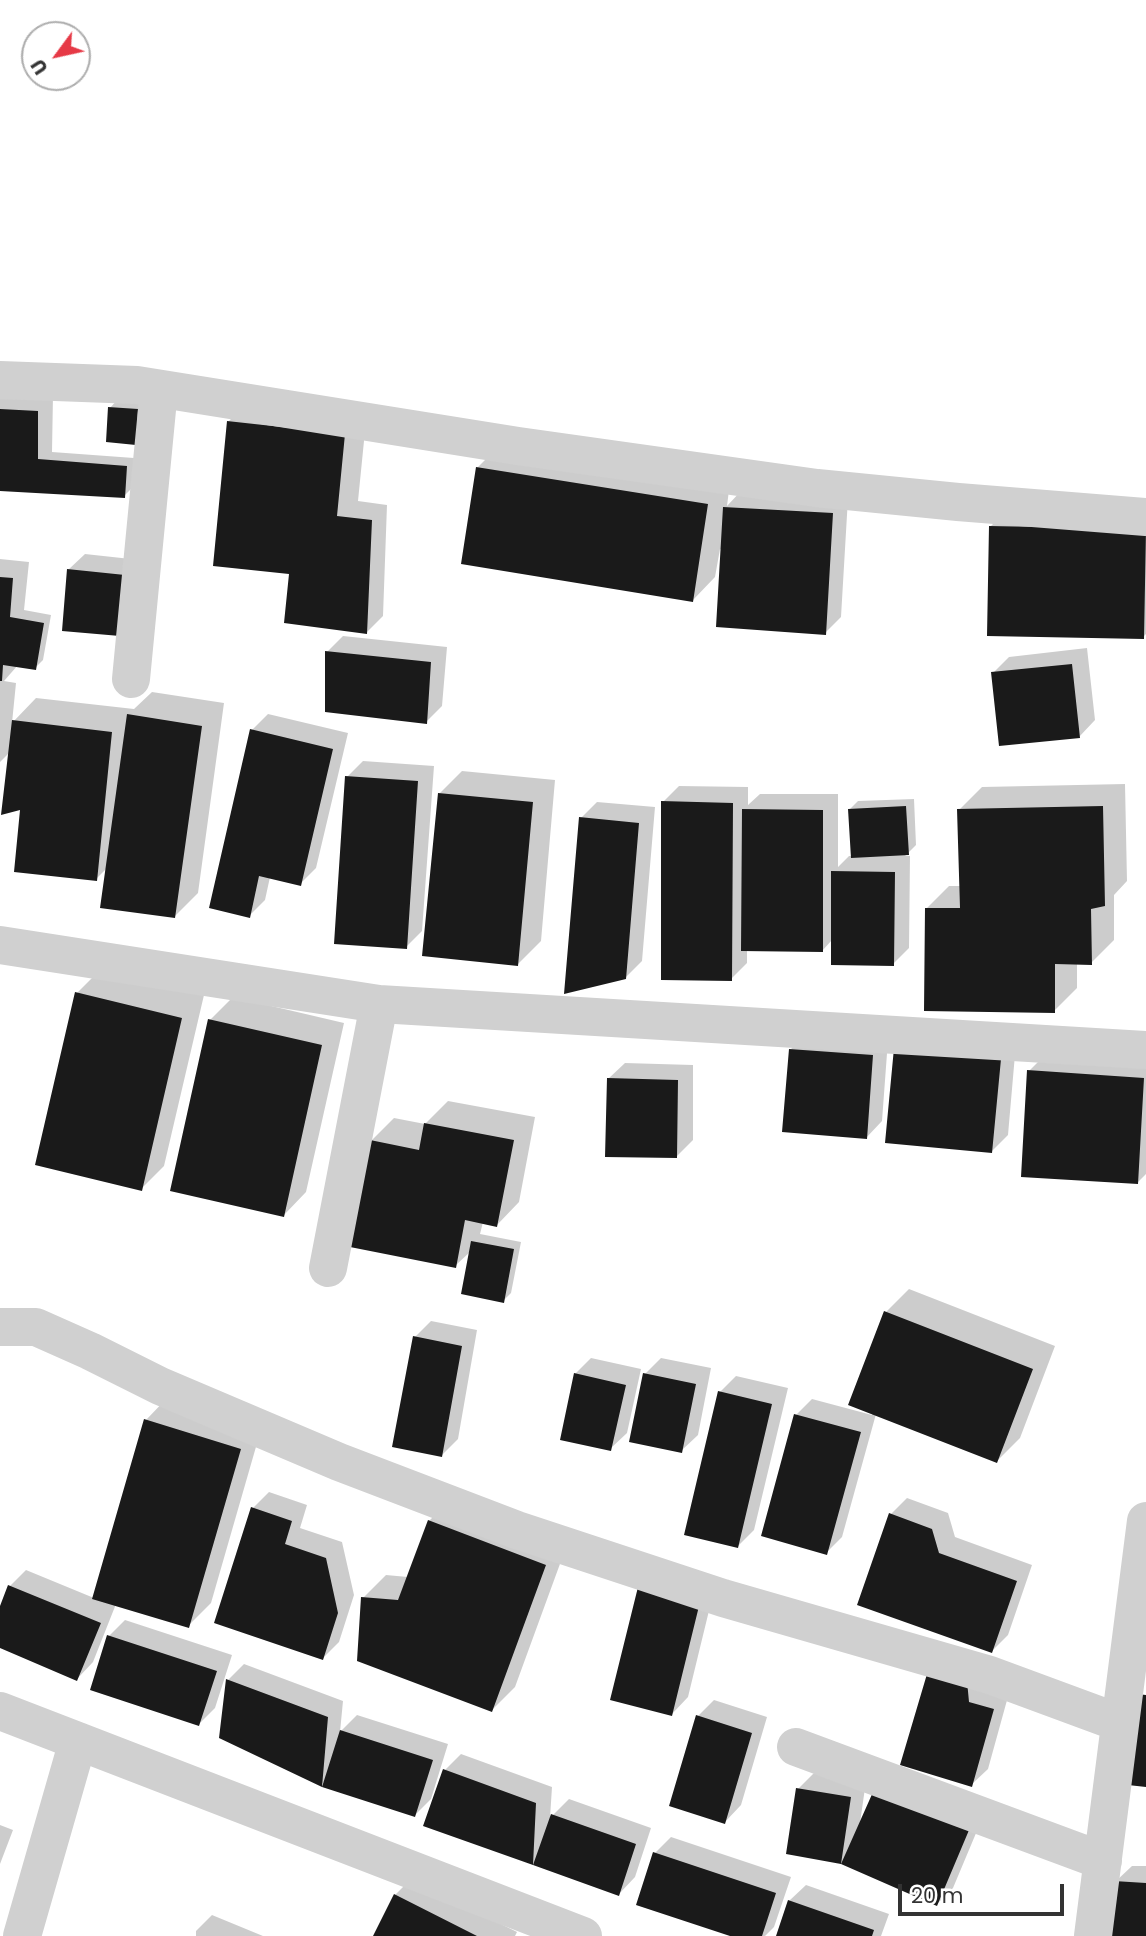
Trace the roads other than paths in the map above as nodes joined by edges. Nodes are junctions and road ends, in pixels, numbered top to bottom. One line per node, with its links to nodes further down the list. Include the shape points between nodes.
1 (0, 380): 2 (street)
2 (159, 389): 3 (street, via 817,488); 4 (street)
3 (1146, 517)
4 (131, 679)
5 (0, 945): 6 (street)
6 (379, 1004): 7 (street); 8 (street)
7 (1146, 1050)
8 (328, 1268)
9 (0, 1327): 12 (street, via 36,1327 339,1462 517,1530 723,1598 990,1675)
10 (1146, 1521): 12 (street)
11 (0, 1711): 13 (street)
12 (1120, 1723): 15 (street)
13 (78, 1741): 16 (street); 17 (street)
14 (796, 1747): 15 (street)
15 (1103, 1861): 18 (street)
16 (22, 1936)
17 (583, 1936)
18 (1093, 1936)

